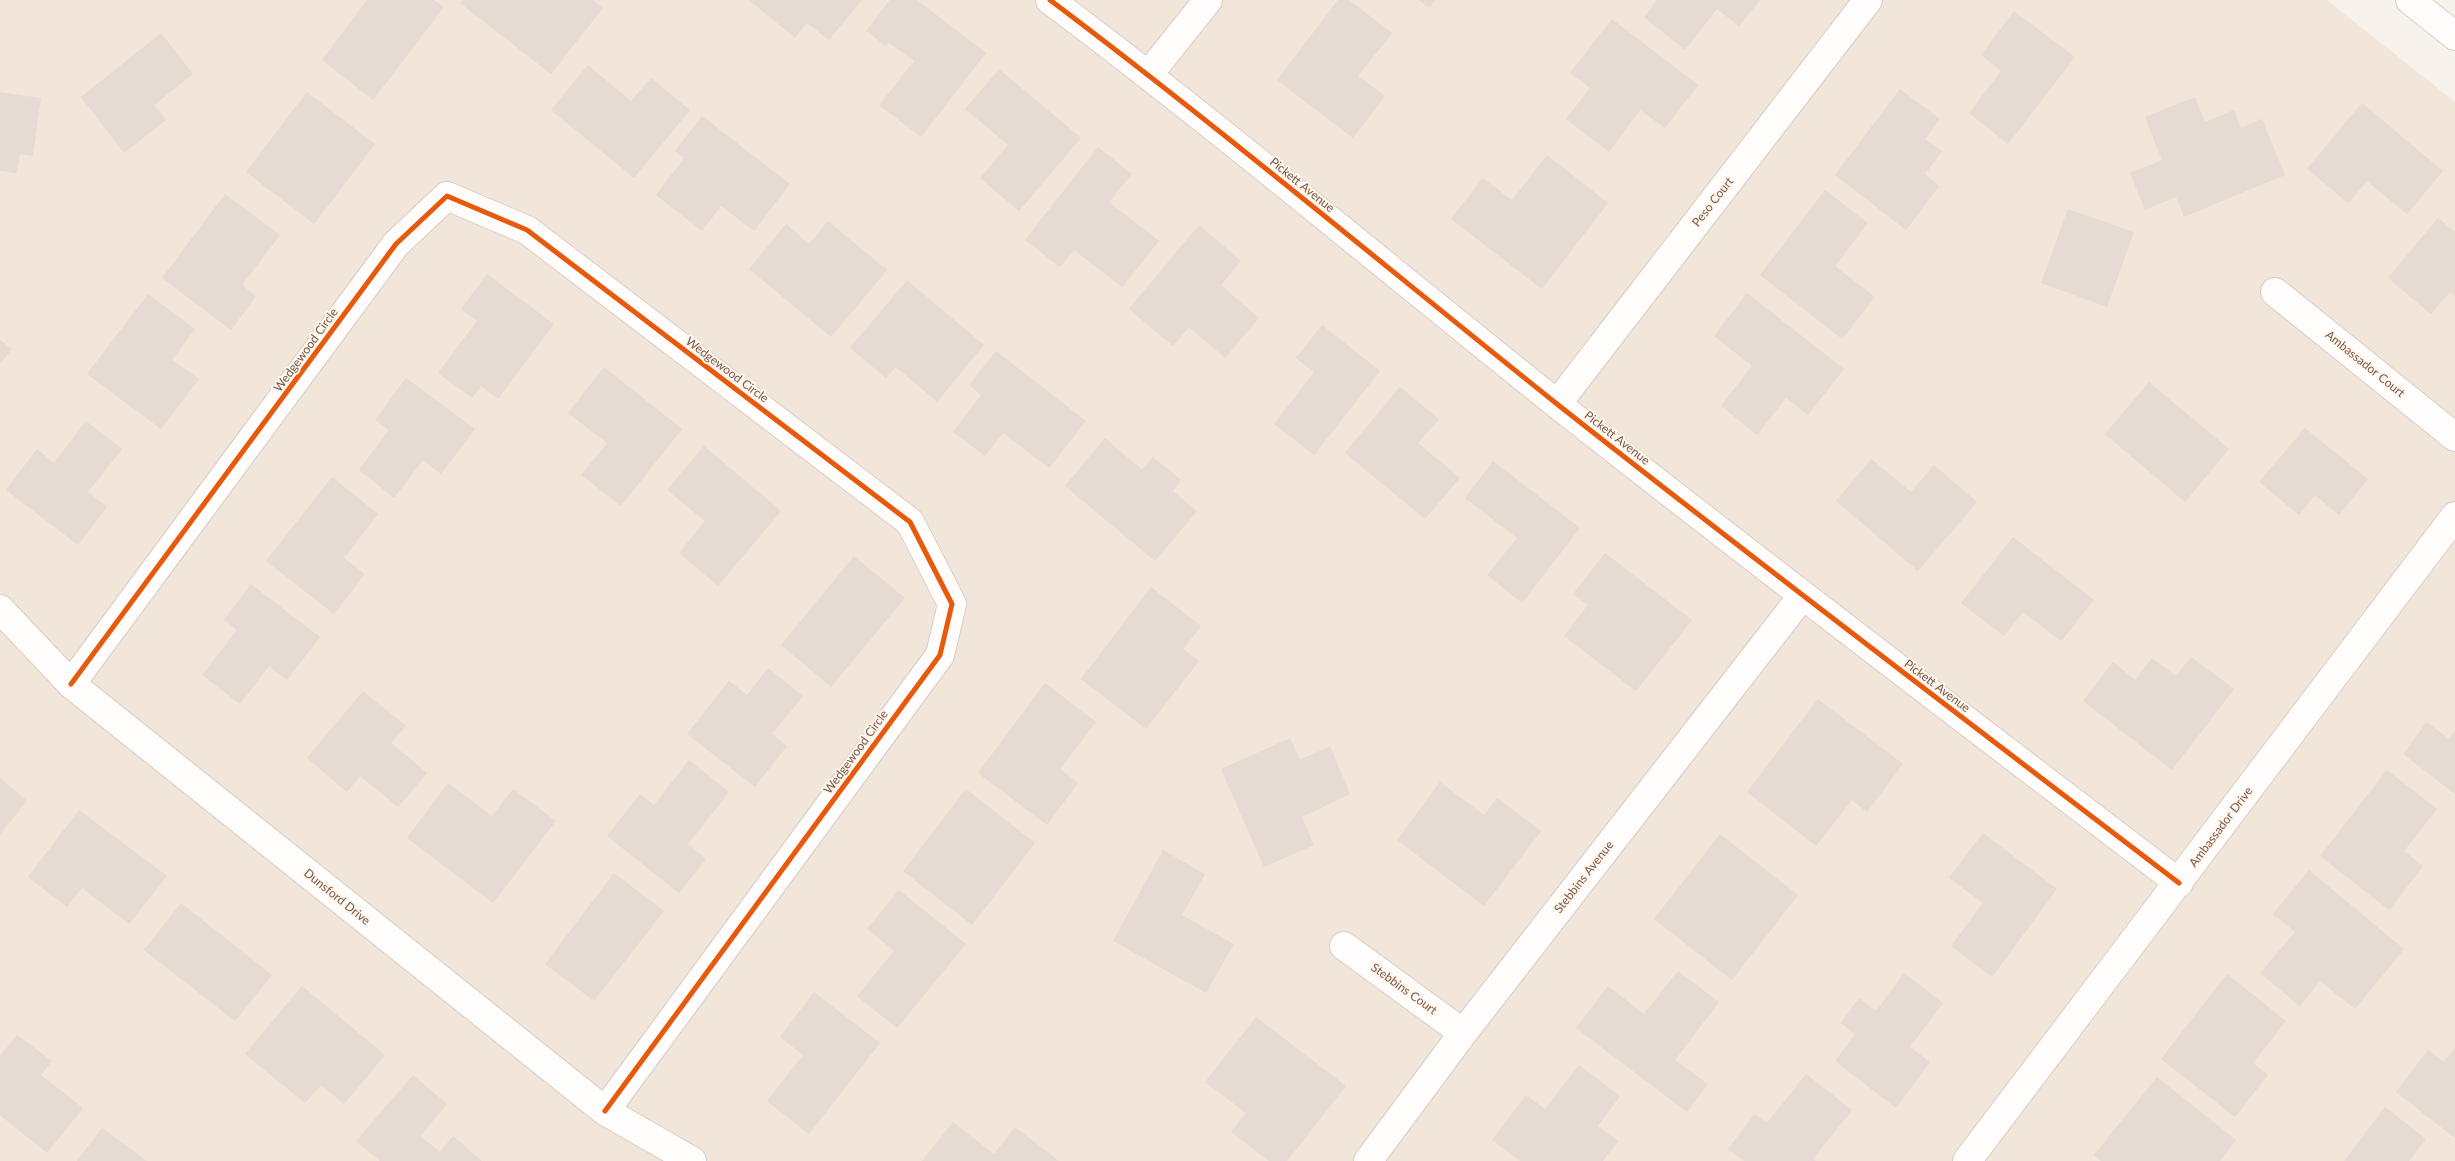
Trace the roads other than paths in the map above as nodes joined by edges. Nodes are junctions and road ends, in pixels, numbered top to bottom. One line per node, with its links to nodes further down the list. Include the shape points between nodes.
1 (1050, 0): 6 (street, Pickett Avenue)
2 (1208, 0): 6 (street)
3 (1868, 0): 8 (street, Peso Court)
4 (2410, 0): 5 (street)
5 (2455, 36)
6 (1149, 74): 8 (street, Pickett Avenue)
7 (2275, 292): 9 (street, Ambassador Court)
8 (1557, 404): 11 (street, Pickett Avenue)
9 (2455, 437)
10 (2455, 516): 14 (street, Ambassador Drive)
11 (1803, 595): 14 (street, Pickett Avenue); 16 (street, Stebbins Avenue)
12 (0, 609): 13 (street, Dunsford Drive)
13 (71, 684): 17 (street, Dunsford Drive); 17 (street, Wedgewood Circle, via 396,244 447,196 527,230 910,522 952,604 940,654)
14 (2179, 883): 20 (street, Ambassador Drive)
15 (1344, 946): 16 (street, Stebbins Court)
16 (1463, 1033): 19 (street, Stebbins Avenue)
17 (604, 1112): 18 (street, Dunsford Drive)
18 (692, 1161)
19 (1368, 1161)
20 (1967, 1161)

